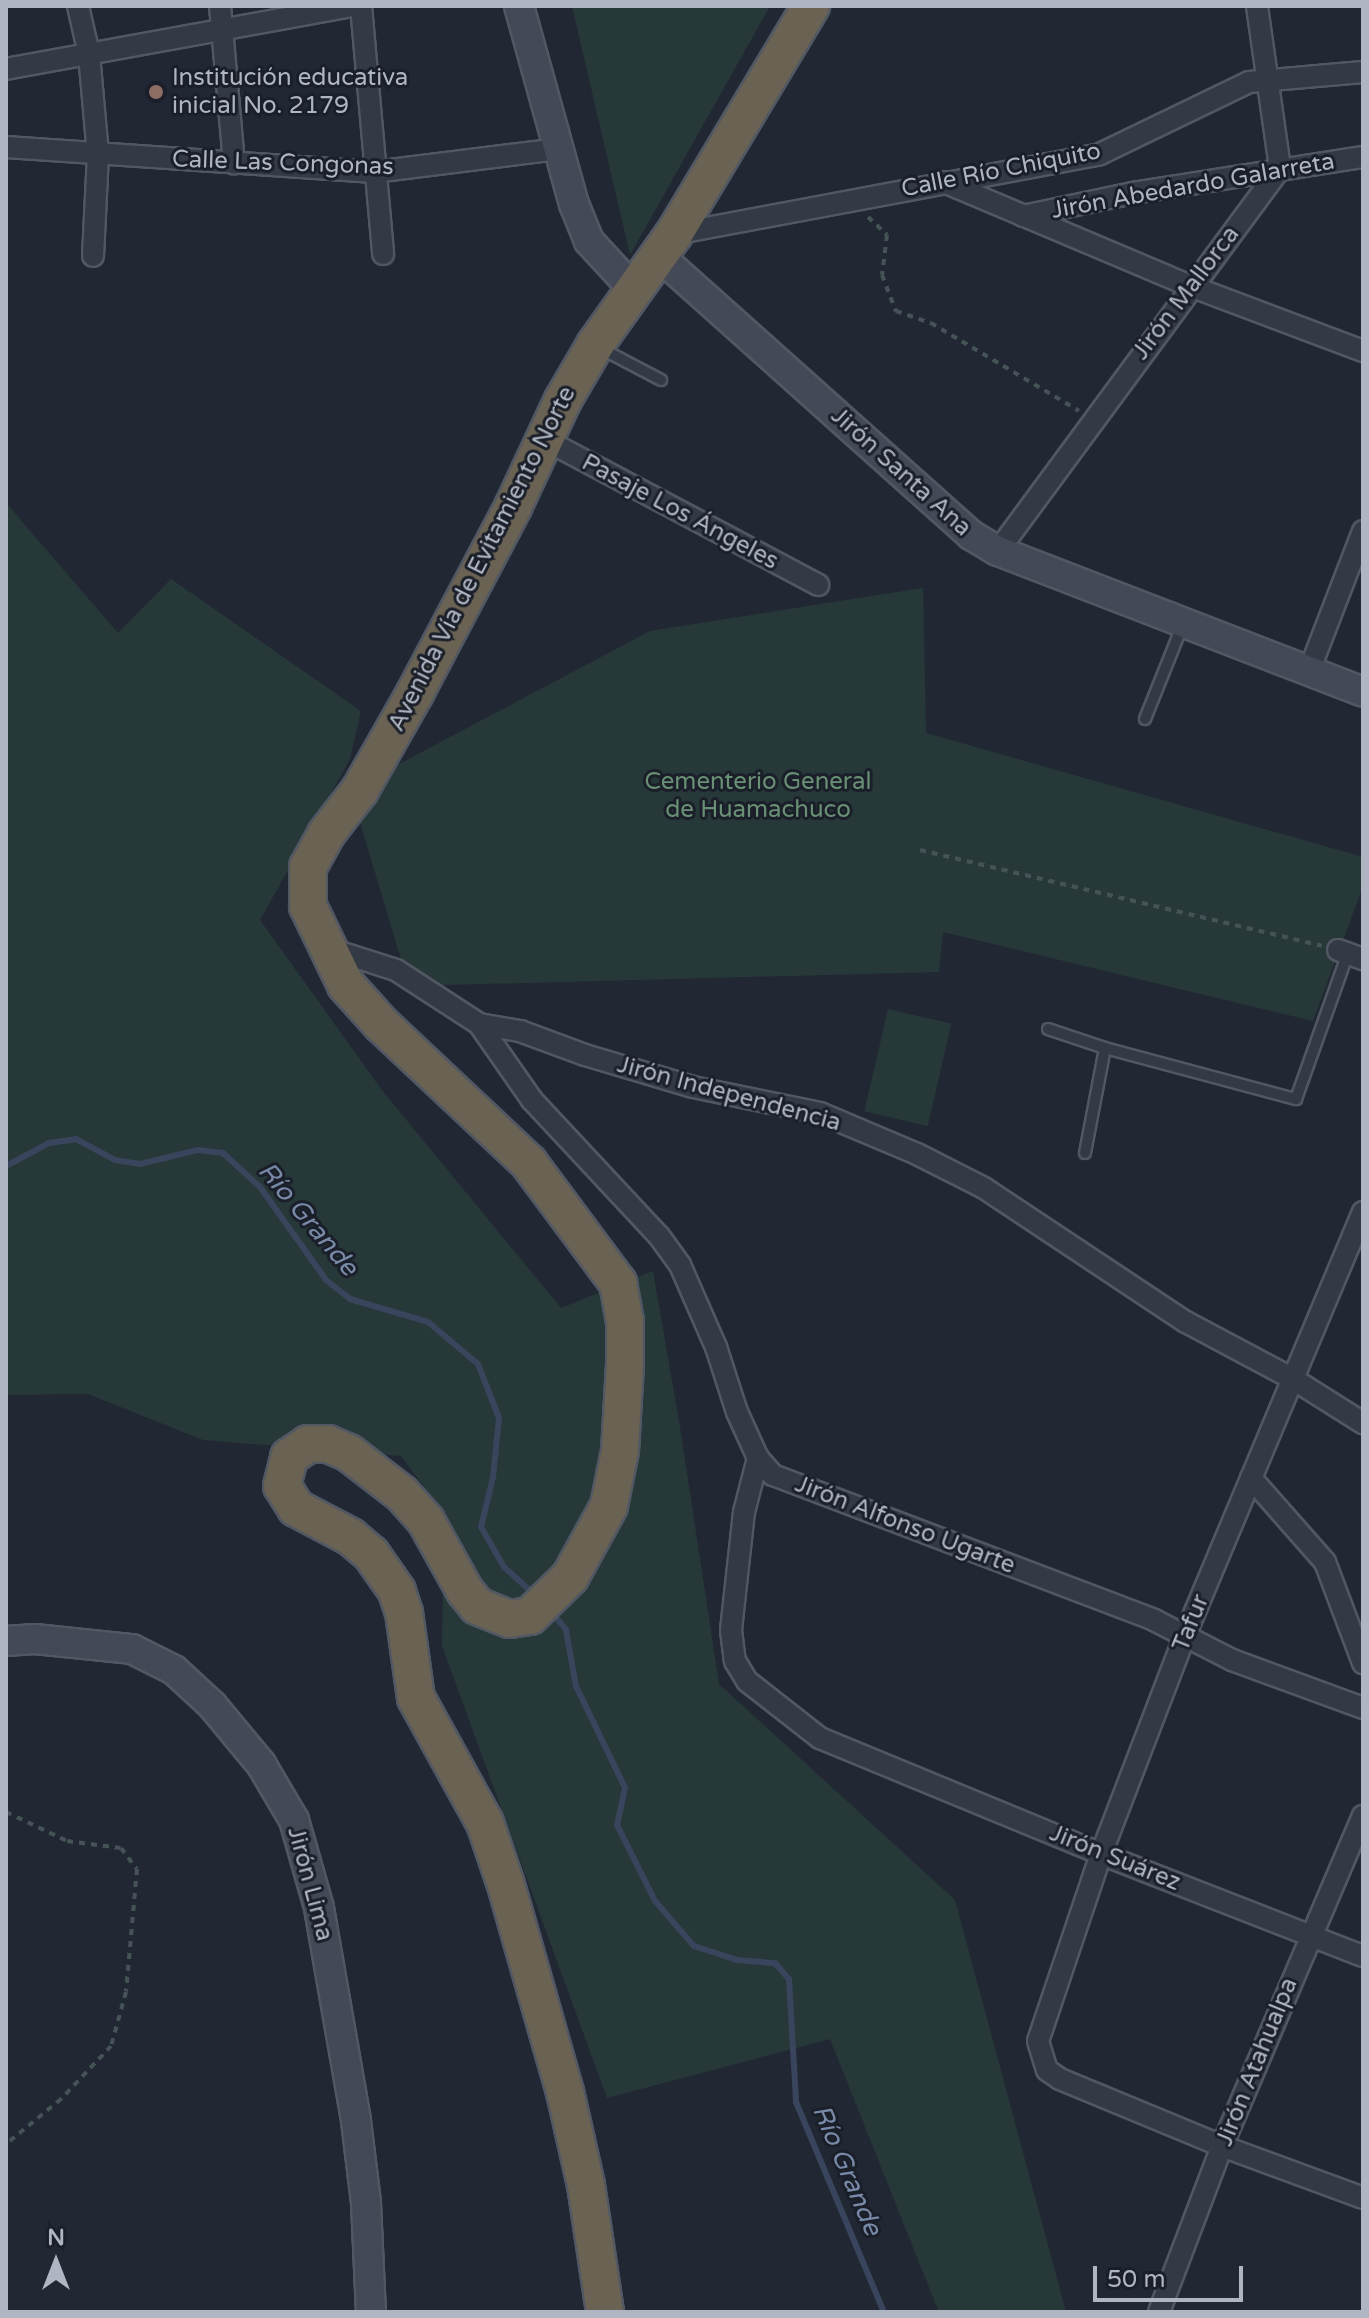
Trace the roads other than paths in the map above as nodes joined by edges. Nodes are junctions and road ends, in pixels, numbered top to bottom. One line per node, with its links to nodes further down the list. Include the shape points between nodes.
1 (78, 6): 9 (street)
2 (220, 6): 8 (street)
3 (352, 6): 8 (street)
4 (361, 6): 19 (street)
5 (519, 6): 14 (street)
6 (811, 6): 22 (highway, Avenida Vía de Evitamiento Norte)
7 (1257, 6): 12 (street)
8 (225, 29): 9 (street); 17 (street)
9 (89, 54): 10 (street); 15 (street)
10 (6, 69)
11 (1363, 72): 12 (street, Calle Río Chiquito)
12 (1266, 78): 18 (street); 20 (street, Calle Río Chiquito, via 1100,154)
13 (6, 147): 15 (street, Calle Las Congonas)
14 (558, 149): 19 (street, Calle Las Congonas); 26 (street, via 589,241)
15 (98, 154): 17 (street, Calle Las Congonas); 24 (street)
16 (1363, 157): 18 (street, Jirón Abedardo Galarreta)
17 (234, 163): 19 (street, Calle Las Congonas)
18 (1280, 168): 21 (street, Jirón Abedardo Galarreta); 25 (street, Jirón Mallorca)
19 (374, 172): 23 (street)
20 (943, 181): 21 (street); 22 (street, Calle Río Chiquito)
21 (1023, 216): 25 (street)
22 (667, 245): 26 (highway, Avenida Vía de Evitamiento Norte); 32 (street, Jirón Santa Ana, via 971,535)
23 (383, 254)
24 (93, 256)
25 (1190, 286): 28 (street); 32 (street, Jirón Mallorca)
26 (635, 291): 27 (highway, Avenida Vía de Evitamiento Norte)
27 (595, 345): 29 (lane); 30 (highway, Avenida Vía de Evitamiento Norte)
28 (1363, 351)
29 (661, 380)
30 (542, 438): 33 (street, Pasaje Los Ángeles); 38 (highway, Avenida Vía de Evitamiento Norte, via 513,507 422,679 360,790 308,867 308,906)
31 (1363, 531): 35 (street)
32 (998, 551): 34 (street, Jirón Santa Ana)
33 (818, 585)
34 (1184, 623): 35 (street, Jirón Santa Ana); 37 (lane)
35 (1309, 671): 36 (street, Jirón Santa Ana)
36 (1363, 692)
37 (1145, 719)
38 (326, 947): 40 (street, Jirón Independencia, via 396,970); 60 (highway, Avenida Vía de Evitamiento Norte, via 346,985 382,1025 529,1163 618,1283 625,1322 620,1451 609,1506 570,1577 530,1616 510,1619 477,1606 426,1521 374,1469 328,1444 308,1444 289,1457 282,1486 296,1508 351,1537 371,1554 397,1591 416,1698 485,1823 565,2092 586,2185)
39 (1350, 954): 42 (lane, via 1296,1099)
40 (479, 1024): 45 (street, Jirón Independencia, via 520,1031 693,1087 820,1113 893,1143 984,1188 1186,1322); 47 (street, via 532,1100 680,1265)
41 (1048, 1029): 42 (lane)
42 (1105, 1048): 43 (lane)
43 (1085, 1153)
44 (1363, 1212): 45 (street, Tafur)
45 (1293, 1379): 46 (street, Jirón Independencia); 48 (street, Tafur)
46 (1363, 1423)
47 (758, 1458): 49 (street, Jirón Alfonso Ugarte, via 773,1475 1140,1614); 54 (street, Jirón Suárez, via 744,1512 731,1630 735,1661 747,1681 820,1738)
48 (1251, 1478): 49 (street, Tafur); 51 (street, via 1325,1562)
49 (1184, 1638): 52 (street, Jirón Alfonso Ugarte); 54 (street, Tafur)
50 (6, 1641): 59 (street, Jirón Lima, via 132,1649 174,1670 212,1705 261,1764 294,1820 319,1908 353,2105 366,2203)
51 (1363, 1663)
52 (1363, 1708)
53 (1363, 1816): 55 (street, Jirón Atahualpa)
54 (1101, 1854): 55 (street, Jirón Suárez); 57 (street, Tafur, via 1038,2041 1039,2056 1060,2079)
55 (1309, 1935): 56 (street, Jirón Suárez); 57 (street, Jirón Atahualpa)
56 (1363, 1956)
57 (1222, 2146): 58 (street); 61 (street, Jirón Atahualpa)
58 (1363, 2198)
59 (371, 2312)
60 (605, 2312)
61 (1159, 2312)

